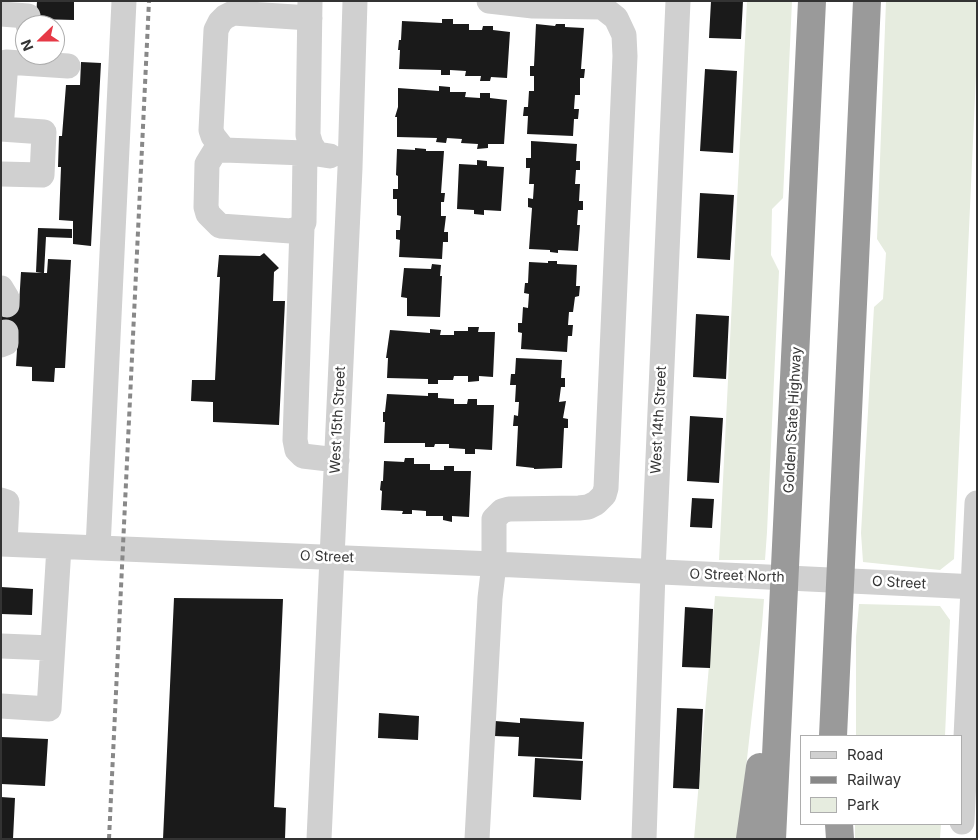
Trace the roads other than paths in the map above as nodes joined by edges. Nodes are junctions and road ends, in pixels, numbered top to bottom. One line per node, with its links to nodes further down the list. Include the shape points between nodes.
1 (124, 1): 24 (street)
2 (355, 1): 16 (street, West 15th Street)
3 (489, 1): 7 (street)
4 (678, 1): 27 (street, West 14th Street)
5 (812, 1): 32 (highway, Golden State Highway)
6 (867, 1): 34 (highway)
7 (517, 3): 26 (street, via 602,7 616,18 624,35 624,66 606,488 604,495 588,507 502,511 494,519)
8 (310, 9): 14 (street, via 233,13 225,17 216,30 211,130); 15 (street, via 308,135)
9 (1, 14): 10 (street)
10 (15, 15)
11 (14, 61): 12 (street); 13 (street)
12 (68, 66)
13 (1, 129): 17 (street, via 44,132 42,175)
14 (224, 150): 15 (street); 18 (street, via 215,151 207,164 208,214 220,226)
15 (311, 154): 16 (street); 18 (street, via 304,222)
16 (350, 158): 19 (street, West 15th Street)
17 (1, 174)
18 (296, 229): 19 (street, via 294,440 303,456)
19 (337, 460): 25 (street, West 15th Street)
20 (4, 501): 22 (street)
21 (977, 504): 29 (street)
22 (3, 544): 23 (street, O Street)
23 (59, 547): 24 (street, O Street); 31 (street)
24 (98, 548): 25 (street, O Street)
25 (332, 557): 26 (street, O Street); 39 (street, West 15th Street)
26 (494, 564): 27 (street, O Street); 40 (street)
27 (653, 572): 28 (street, O Street North); 41 (street, West 14th Street)
28 (822, 580): 29 (street, O Street)
29 (975, 587): 35 (street)
30 (1, 646): 31 (street)
31 (52, 648): 33 (street, via 49,709)
32 (780, 660): 42 (highway, via 761,758); 43 (highway, Golden State Highway)
33 (1, 706)
34 (833, 735)
35 (963, 805)
36 (829, 825): 44 (highway)
37 (839, 825): 45 (highway)
38 (962, 825): 46 (street)
39 (319, 839)
40 (477, 839)
41 (644, 839)
42 (750, 839)
43 (772, 839)
44 (828, 839)
45 (840, 839)
46 (961, 839)

